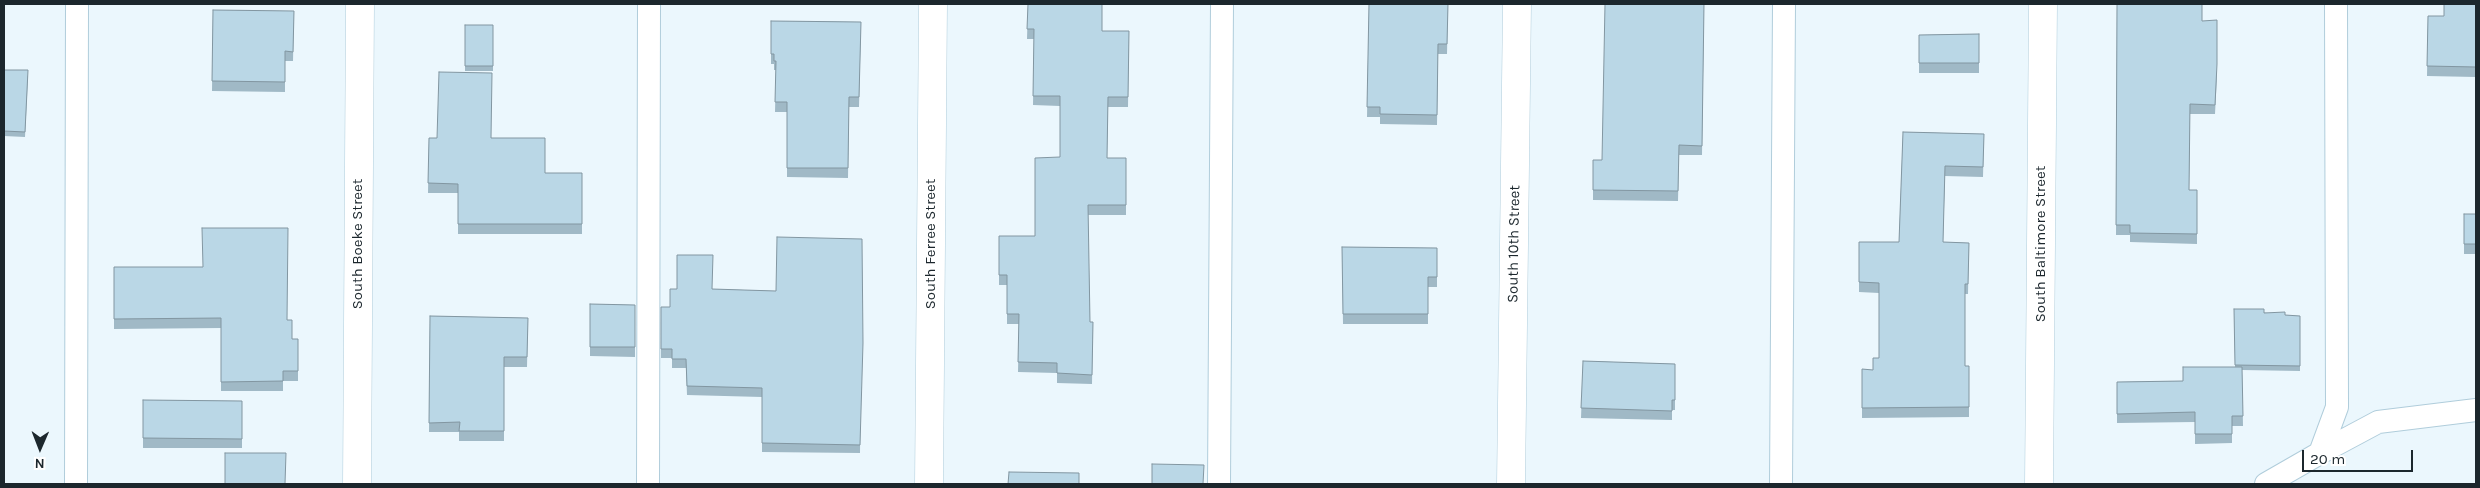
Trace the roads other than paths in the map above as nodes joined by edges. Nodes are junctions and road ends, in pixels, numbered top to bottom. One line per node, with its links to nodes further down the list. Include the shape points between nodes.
1 (77, 4): 14 (lane)
2 (360, 4): 15 (street, South Boeke Street)
3 (649, 4): 16 (lane)
4 (933, 4): 17 (street, South Ferree Street)
5 (1222, 4): 18 (lane)
6 (1517, 4): 19 (street, South 10th Street)
7 (1784, 4): 20 (lane)
8 (2043, 4): 21 (street, South Baltimore Street)
9 (2336, 4): 10 (lane)
10 (2338, 407): 12 (lane); 13 (lane)
11 (2476, 410): 12 (lane)
12 (2378, 422): 13 (lane)
13 (2320, 453): 22 (lane)
14 (76, 484)
15 (357, 484)
16 (648, 484)
17 (929, 484)
18 (1219, 484)
19 (1511, 484)
20 (1781, 484)
21 (2039, 484)
22 (2266, 484)

